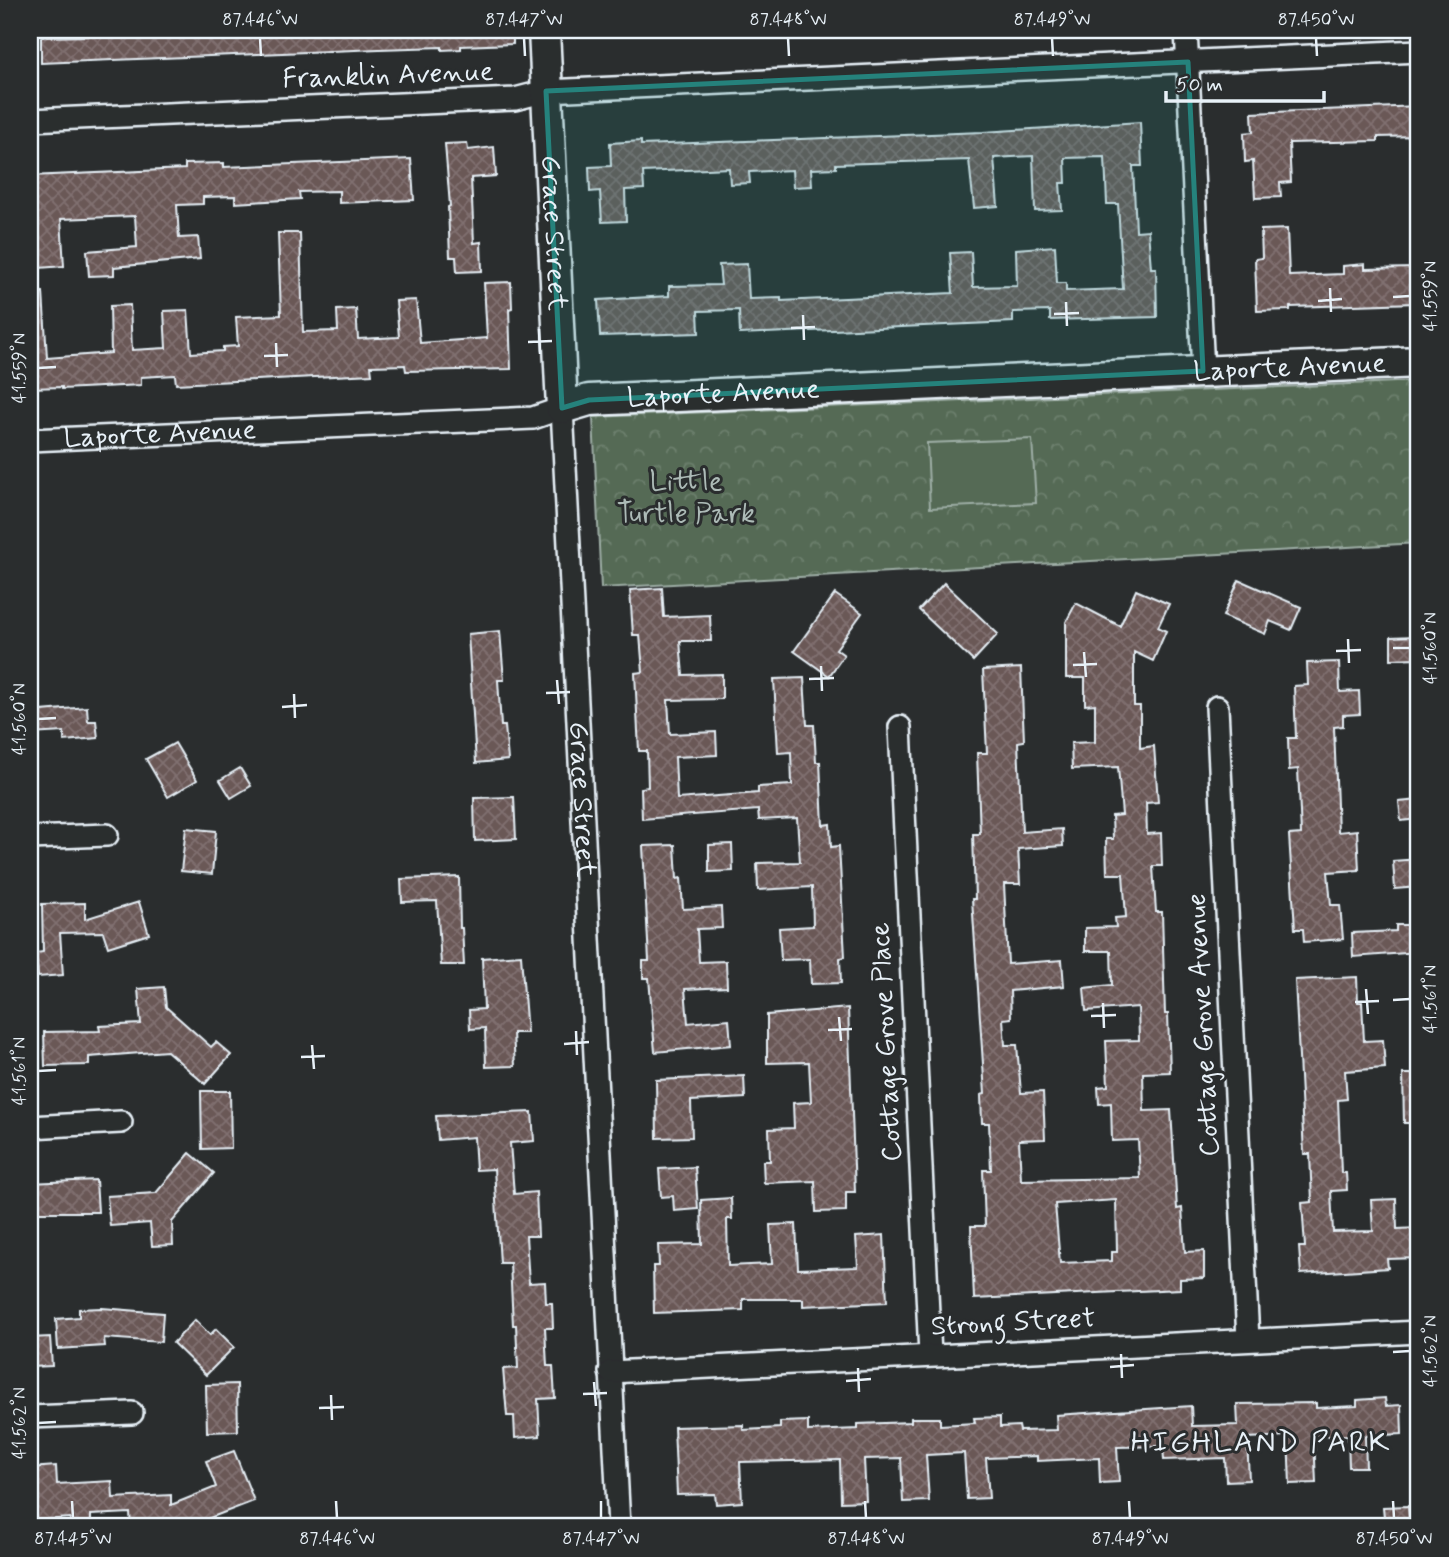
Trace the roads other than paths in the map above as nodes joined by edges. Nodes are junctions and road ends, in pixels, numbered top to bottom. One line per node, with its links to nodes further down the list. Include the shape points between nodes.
1 (544, 30): 5 (street, Grace Street)
2 (1186, 30): 4 (street)
3 (1419, 51): 4 (street, Franklin Avenue)
4 (1188, 62): 5 (street, Franklin Avenue); 8 (street)
5 (547, 91): 6 (street, Franklin Avenue, via 515,99); 9 (street, Grace Street)
6 (30, 120)
7 (1419, 362): 8 (street, Laporte Avenue)
8 (1203, 371): 9 (street, Laporte Avenue, via 589,400)
9 (562, 408): 10 (street, Laporte Avenue, via 533,418); 20 (street, Grace Street)
10 (30, 440)
11 (1217, 707): 18 (street, Cottage Grove Avenue)
12 (900, 727): 19 (street, Cottage Grove Place)
13 (107, 835): 14 (street)
14 (30, 838)
15 (121, 1122): 16 (street)
16 (30, 1127)
17 (1419, 1332): 18 (street, Strong Street)
18 (1248, 1340): 19 (street, Strong Street)
19 (930, 1355): 20 (street, Strong Street)
20 (610, 1372): 23 (street, Grace Street)
21 (132, 1413): 22 (street)
22 (30, 1417)
23 (619, 1527)

